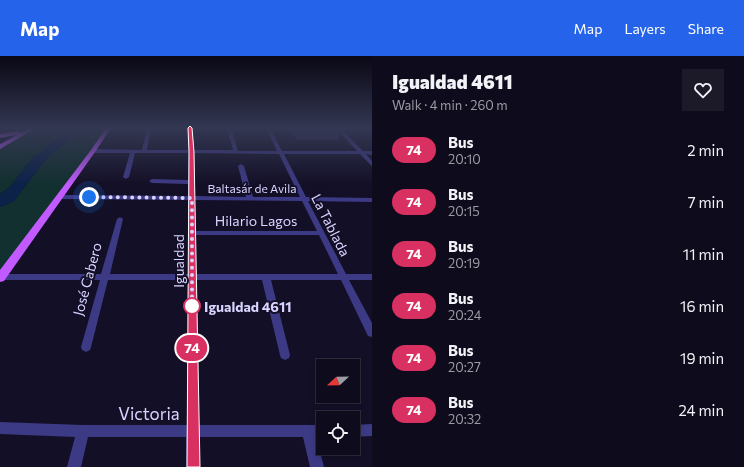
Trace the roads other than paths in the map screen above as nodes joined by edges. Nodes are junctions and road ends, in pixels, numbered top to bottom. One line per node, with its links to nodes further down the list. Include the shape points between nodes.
1 (95, 147): 7 (main road)
2 (145, 147): 9 (street)
3 (192, 147): 10 (street, Igualdad)
4 (235, 147): 11 (street)
5 (278, 147): 12 (street, La Tablada)
6 (356, 147): 13 (street)
7 (93, 151): 8 (street); 20 (main road)
8 (133, 152): 9 (street); 17 (street)
9 (144, 152): 10 (street)
10 (192, 152): 11 (street); 19 (street, Igualdad)
11 (236, 152): 12 (street)
12 (281, 153): 13 (street); 23 (street, La Tablada)
13 (361, 153): 14 (street); 15 (street)
14 (372, 153)
15 (372, 164)
16 (241, 166): 22 (street)
17 (126, 177)
18 (152, 181): 19 (street)
19 (191, 182): 21 (street, Igualdad)
20 (60, 197): 21 (street, Baltasár de Avila); 28 (main road)
21 (192, 198): 22 (street, Baltasár de Avila); 26 (street, Igualdad)
22 (250, 199): 23 (street, Baltasár de Avila)
23 (303, 199): 24 (street, Baltasár de Avila); 27 (street, La Tablada)
24 (372, 200)
25 (120, 219): 29 (street, José Cabero)
26 (192, 233): 27 (street, Hilario Lagos); 30 (street, Igualdad)
27 (321, 233): 32 (street, La Tablada)
28 (0, 277): 29 (street)
29 (105, 277): 30 (street); 35 (street, José Cabero)
30 (192, 277): 31 (street); 38 (street, Igualdad)
31 (266, 277): 32 (street); 36 (street)
32 (343, 277): 33 (street); 34 (street, La Tablada)
33 (372, 277)
34 (372, 333)
35 (86, 347)
36 (285, 355)
37 (0, 428): 40 (street, Victoria)
38 (193, 430): 40 (street, Victoria); 41 (street, Victoria); 45 (street, Igualdad)
39 (372, 430): 43 (street)
40 (83, 431): 44 (street)
41 (308, 431): 42 (street, Victoria); 46 (street)
42 (316, 431)
43 (360, 431)
44 (74, 467)
45 (193, 467)
46 (317, 467)

